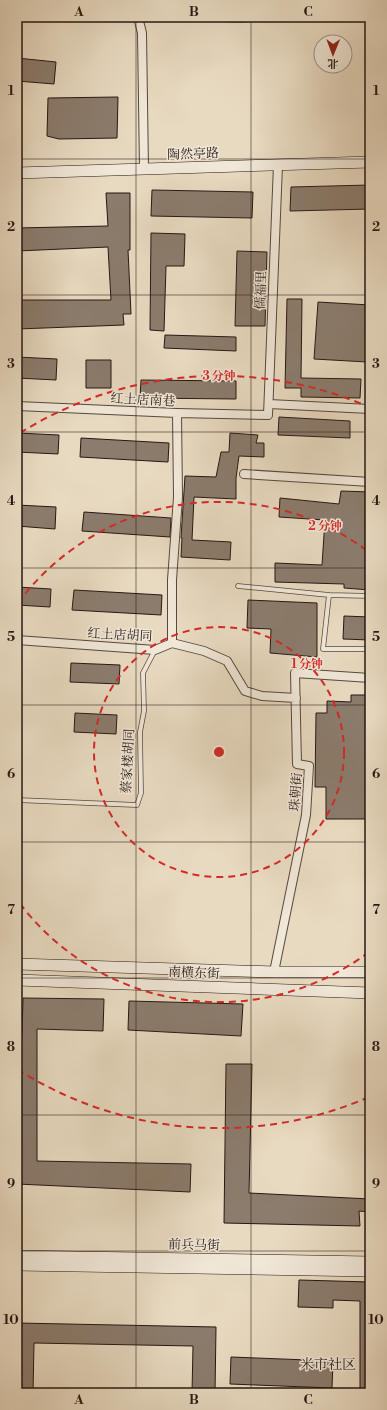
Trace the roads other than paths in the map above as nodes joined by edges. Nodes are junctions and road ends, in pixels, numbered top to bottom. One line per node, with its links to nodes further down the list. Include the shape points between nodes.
1 (138, 17): 4 (street, via 142,33)
2 (370, 162): 3 (main road, 陶然亭路)
3 (278, 165): 4 (main road, 陶然亭路); 6 (street, 儒福里)
4 (144, 169): 5 (main road, 陶然亭路)
5 (17, 173)
6 (269, 404): 8 (street); 10 (street, 儒福里)
7 (17, 406): 9 (street, 红土店南巷)
8 (370, 409)
9 (177, 413): 10 (street, 红土店南巷); 17 (street, via 178,497 172,580)
10 (268, 415)
11 (244, 474): 12 (street)
12 (370, 482)
13 (238, 586): 14 (lane)
14 (329, 595): 15 (lane); 18 (lane, via 323,649)
15 (370, 596)
16 (17, 640): 19 (street, 红土店胡同)
17 (172, 643): 19 (street, 红土店胡同); 21 (street, via 204,651 227,661 245,691 262,696)
18 (370, 649)
19 (155, 650): 22 (lane, 蔡家楼胡同, via 143,673 144,711 140,732 141,793 136,805)
20 (370, 678): 21 (street, 珠朝街, via 295,673)
21 (296, 698): 24 (street, 珠朝街, via 296,764 310,766 306,815)
22 (17, 800)
23 (17, 964): 24 (main road, 南横东街)
24 (274, 972): 25 (main road, 南横东街)
25 (370, 972)
26 (17, 980): 27 (main road, 南横东街)
27 (370, 993)
28 (17, 1256): 29 (main road, 前兵马街)
29 (370, 1262)
30 (17, 1265): 31 (main road, 前兵马街)
31 (370, 1271)

